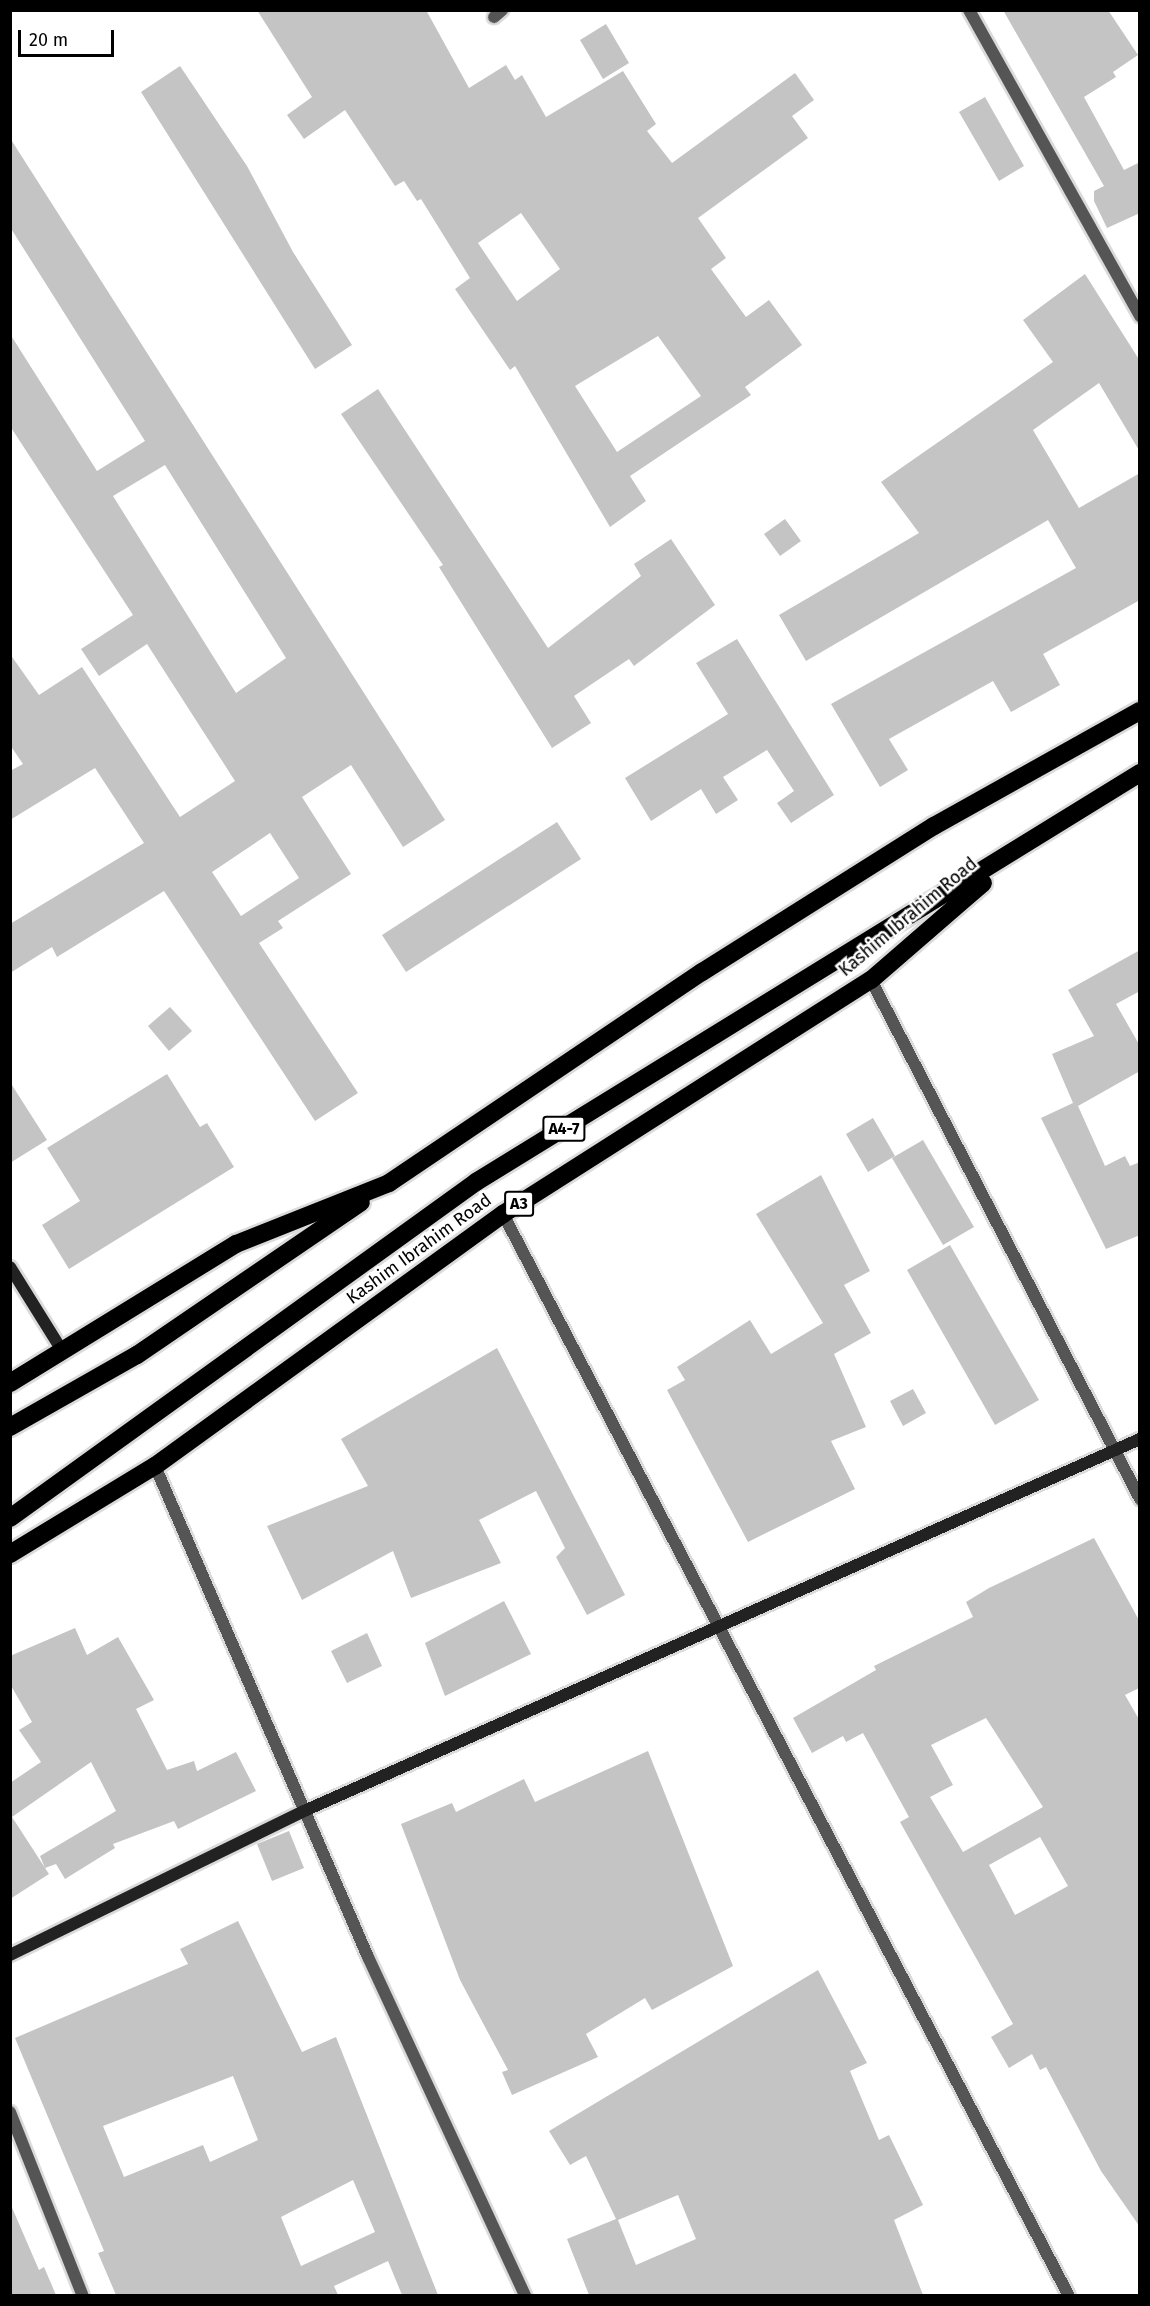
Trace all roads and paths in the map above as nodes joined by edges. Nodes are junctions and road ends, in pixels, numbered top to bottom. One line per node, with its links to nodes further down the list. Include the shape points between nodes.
1 (969, 10): 2 (street)
2 (1140, 316)
3 (1140, 711): 7 (highway, via 863,870)
4 (1140, 773): 5 (highway, A4-7)
5 (1023, 848): 6 (highway, Kashim Ibrahim Road / A3); 17 (highway, A4-7, via 476,1182)
6 (871, 980): 8 (highway, Kashim Ibrahim Road / A3); 14 (street)
7 (389, 1183): 10 (highway, via 236,1244); 12 (highway, via 137,1355)
8 (503, 1214): 15 (highway, Kashim Ibrahim Road / A3); 19 (street)
9 (10, 1266): 10 (main road)
10 (63, 1352): 11 (highway)
11 (10, 1383)
12 (10, 1427)
13 (1140, 1439): 14 (main road)
14 (1113, 1451): 16 (street); 19 (main road)
15 (154, 1466): 18 (highway, Kashim Ibrahim Road / A3); 20 (street)
16 (1140, 1499)
17 (10, 1518)
18 (10, 1554)
19 (721, 1628): 20 (main road); 25 (street)
20 (304, 1811): 21 (main road); 24 (street)
21 (10, 1955)
22 (10, 2112): 23 (street)
23 (83, 2295)
24 (525, 2295)
25 (1069, 2295)

